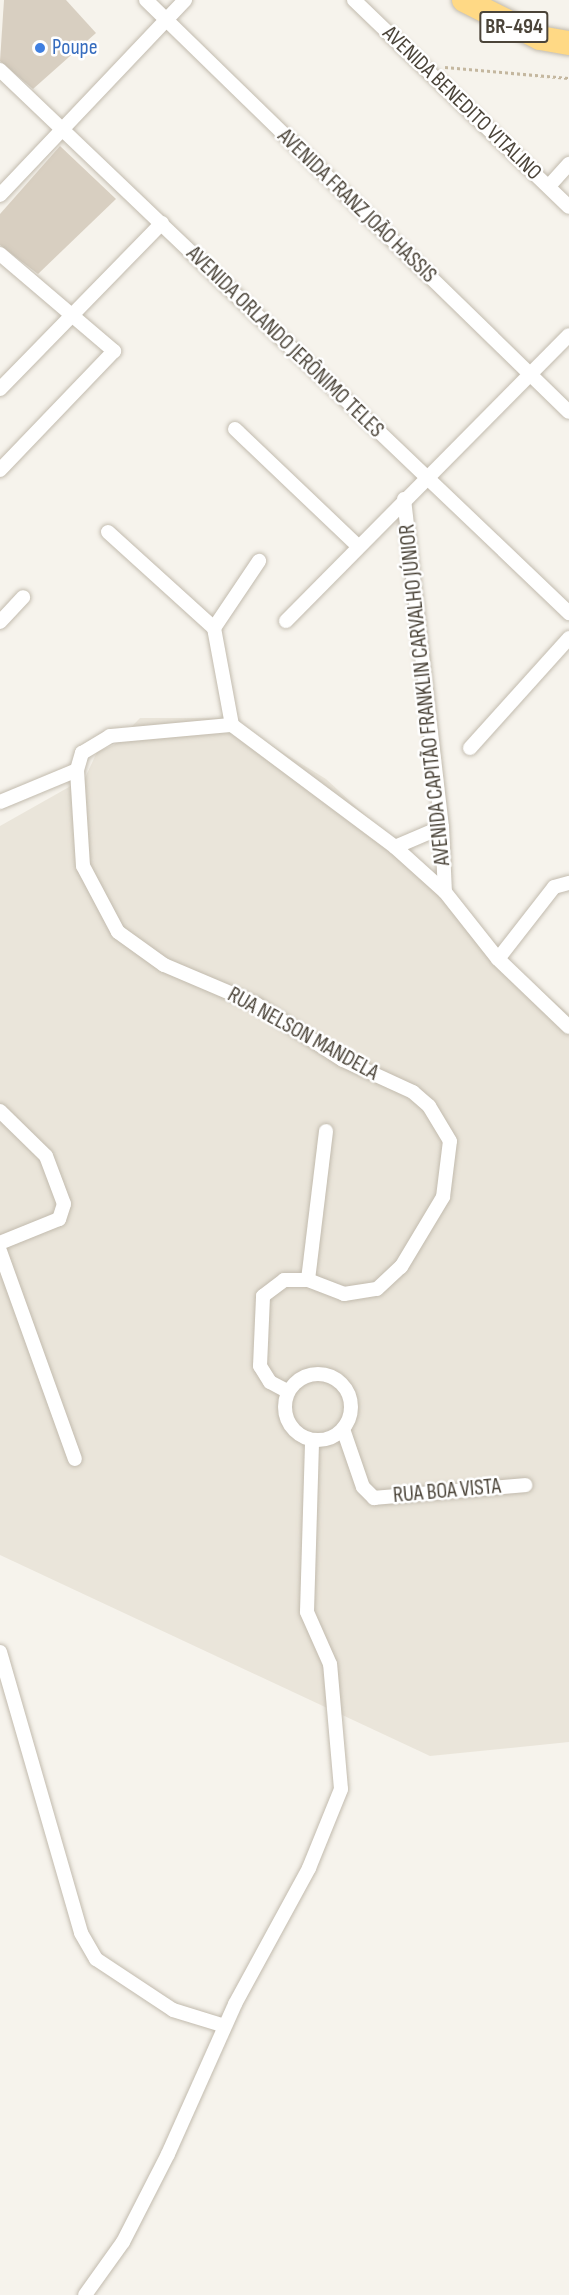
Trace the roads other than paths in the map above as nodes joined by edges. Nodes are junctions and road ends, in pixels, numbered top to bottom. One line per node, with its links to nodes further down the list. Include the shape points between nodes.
1 (146, 0): 5 (street, AVENIDA FRANZ JOÃO HASSIS)
2 (185, 0): 5 (street)
3 (354, 0): 10 (street, AVENIDA BENEDITO VITALINO)
4 (464, 0): 6 (highway, BR-494, via 540,38)
5 (166, 19): 8 (street); 17 (street, AVENIDA FRANZ JOÃO HASSIS)
6 (569, 43)
7 (0, 70): 8 (street, AVENIDA ORLANDO JERÔNIMO TELES)
8 (57, 128): 11 (street); 13 (street, AVENIDA ORLANDO JERÔNIMO TELES)
9 (569, 164): 10 (street)
10 (549, 186): 12 (street, AVENIDA BENEDITO VITALINO)
11 (0, 195)
12 (569, 207)
13 (162, 223): 15 (street); 22 (street, AVENIDA ORLANDO JERÔNIMO TELES)
14 (0, 254): 15 (street)
15 (74, 315): 18 (street); 21 (street, via 114,354)
16 (569, 335): 17 (street)
17 (530, 375): 19 (street, AVENIDA FRANZ JOÃO HASSIS); 22 (street)
18 (0, 389)
19 (569, 412)
20 (235, 429): 25 (street)
21 (0, 468)
22 (422, 479): 23 (street); 28 (street, AVENIDA ORLANDO JERÔNIMO TELES)
23 (404, 498): 25 (street); 37 (street, AVENIDA CAPITÃO FRANKLIN CARVALHO JÚNIOR)
24 (108, 532): 31 (street)
25 (358, 546): 29 (street)
26 (259, 561): 31 (street)
27 (22, 597): 30 (street)
28 (569, 614)
29 (286, 621)
30 (0, 622)
31 (214, 628): 33 (street)
32 (569, 638): 34 (street)
33 (232, 725): 35 (street, via 110,736 89,745); 38 (street, AVENIDA CAPITÃO FRANKLIN CARVALHO JÚNIOR)
34 (470, 748)
35 (77, 774): 36 (street); 47 (street, RUA NELSON MANDELA, via 83,866 118,932 164,965 256,1004 343,1060 413,1092 446,1129 451,1158 443,1197 401,1266 377,1289 360,1295)
36 (0, 802)
37 (442, 827): 38 (street); 40 (street, AVENIDA CAPITÃO FRANKLIN CARVALHO JÚNIOR)
38 (395, 847): 40 (street, AVENIDA CAPITÃO FRANKLIN CARVALHO JÚNIOR)
39 (569, 883): 41 (street, via 554,887)
40 (445, 892): 41 (street, AVENIDA CAPITÃO FRANKLIN CARVALHO JÚNIOR)
41 (498, 959): 42 (street, AVENIDA CAPITÃO FRANKLIN CARVALHO JÚNIOR)
42 (569, 1027)
43 (0, 1111): 45 (street, via 46,1156 64,1204 59,1219)
44 (326, 1131): 47 (street)
45 (0, 1243)
46 (0, 1251): 51 (street)
47 (308, 1280): 48 (street, RUA NELSON MANDELA, via 277,1281 263,1296 260,1366 270,1382)
48 (288, 1391): 49 (street, via 309,1374 337,1379 351,1403); 50 (street, via 288,1422)
49 (343, 1429): 50 (street); 52 (street, RUA BOA VISTA, via 363,1487 374,1498)
50 (312, 1440): 54 (street, via 308,1612 330,1664 341,1789 309,1868)
51 (75, 1459)
52 (525, 1485)
53 (0, 1652): 54 (street, via 81,1933 96,1959 173,2010)
54 (225, 2026): 55 (street, via 123,2242)
55 (84, 2295)

